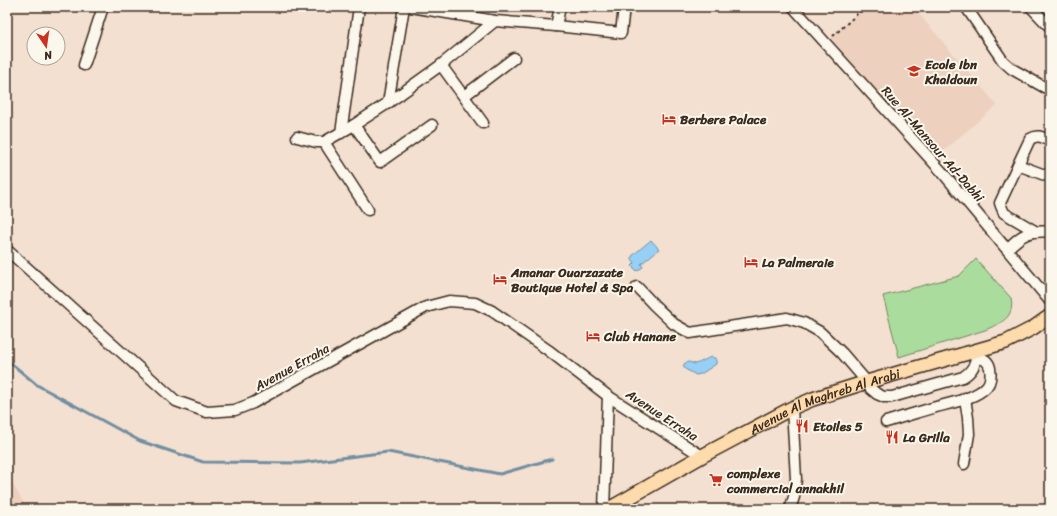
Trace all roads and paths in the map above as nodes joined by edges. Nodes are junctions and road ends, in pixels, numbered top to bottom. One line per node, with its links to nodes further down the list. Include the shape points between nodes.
1 (102, 7): 16 (street)
2 (359, 7): 24 (street)
3 (404, 7): 20 (street)
4 (411, 7): 11 (street)
5 (560, 7): 12 (street)
6 (624, 7): 12 (street, via 621,34)
7 (794, 7): 14 (street, Rue Al-Mansour Ad-Dabhi)
8 (865, 7): 14 (path)
9 (966, 7): 18 (street, via 1003,61 1012,69)
10 (1031, 7): 13 (street)
11 (495, 21): 12 (street); 17 (street)
12 (556, 26)
13 (1050, 26)
14 (826, 42): 33 (street, Rue Al-Mansour Ad-Dabhi)
15 (514, 58): 19 (street)
16 (84, 65)
17 (441, 65): 19 (street); 20 (street)
18 (1050, 89)
19 (464, 96): 21 (street)
20 (388, 104): 22 (street)
21 (483, 123)
22 (354, 125): 23 (street, via 380,162); 24 (street)
23 (432, 125)
24 (341, 133): 27 (street)
25 (297, 137): 27 (street)
26 (1050, 141): 28 (street, via 1040,136 1030,139)
27 (324, 142): 30 (street)
28 (1018, 164): 29 (street); 31 (street, via 1000,203 1004,213)
29 (1050, 177)
30 (368, 210)
31 (1035, 231): 32 (street); 33 (street, via 1023,235)
32 (1050, 231)
33 (1007, 249): 36 (street, Rue Al-Mansour Ad-Dabhi)
34 (7, 250): 40 (street, Avenue Erraha, via 176,400 207,412 235,410 253,404 426,307 449,301 474,303 492,311)
35 (637, 287): 39 (street, via 674,324 690,333 787,318 804,323 820,332)
36 (1050, 300)
37 (1050, 316): 38 (main road, Avenue Al Maghreb Al Arabi, via 1006,342)
38 (976, 354): 39 (main road, Avenue Al Maghreb Al Arabi); 39 (street, via 975,364 963,377 892,397 877,394); 41 (street, via 988,362 990,379 987,386)
39 (867, 382): 42 (main road, Avenue Al Maghreb Al Arabi)
40 (608, 396): 44 (street, Avenue Erraha); 46 (street, Avenue Erraha)
41 (965, 398): 43 (street); 45 (street, via 969,434)
42 (792, 408): 44 (main road, Avenue Al Maghreb Al Arabi); 48 (street, via 796,479)
43 (886, 422)
44 (702, 456): 47 (main road, Avenue Al Maghreb Al Arabi)
45 (964, 464)
46 (604, 509)
47 (609, 509)
48 (790, 509)

